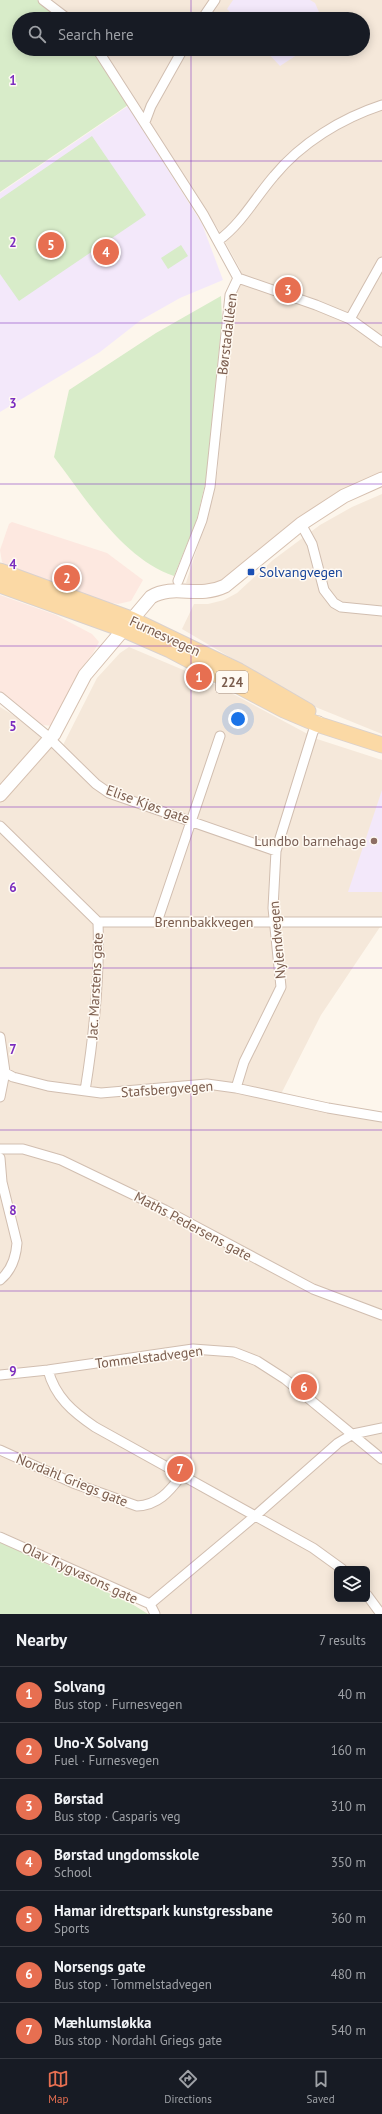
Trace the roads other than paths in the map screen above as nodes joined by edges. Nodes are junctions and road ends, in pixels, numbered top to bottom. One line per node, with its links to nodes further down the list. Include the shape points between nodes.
1 (43, 0): 3 (street)
2 (215, 0): 4 (street)
3 (59, 12)
4 (207, 12)
5 (102, 56): 8 (street, Børstadalléen)
6 (179, 56): 8 (street)
7 (382, 105): 9 (street, via 361,112 297,153 273,176 235,227)
8 (145, 122): 9 (street, Børstadalléen)
9 (219, 240): 11 (street, Børstadalléen)
10 (382, 262): 12 (street)
11 (238, 278): 12 (street); 17 (street, Børstadalléen, via 230,295 210,487 202,520)
12 (350, 319): 13 (street)
13 (382, 342)
14 (382, 479): 15 (main road, via 344,496)
15 (301, 524): 19 (street, via 312,544 324,590 334,603 340,607); 20 (main road, via 225,586 200,593 174,591 157,594)
16 (0, 571): 20 (main road, Furnesvegen / 224)
17 (178, 581)
18 (0, 585): 20 (main road, Furnesvegen / 224)
19 (382, 611)
20 (127, 624): 22 (main road, Furnesvegen / 224, via 239,671); 24 (main road, via 85,675)
21 (0, 698): 24 (street, Elise Kjøs gate)
22 (319, 721): 25 (main road, Furnesvegen / 224); 29 (street, Nylendvegen)
23 (220, 736): 27 (street)
24 (51, 739): 26 (main road); 27 (street, Elise Kjøs gate, via 96,784 109,793)
25 (382, 745)
26 (0, 795)
27 (191, 820): 29 (street, Elise Kjøs gate); 31 (street)
28 (0, 826): 30 (street, Jac. Marstens gate)
29 (276, 851): 32 (street, Nylendvegen)
30 (98, 922): 31 (street, Brennbakkvegen); 37 (street, Jac. Marstens gate, via 98,989)
31 (157, 922): 32 (street, Brennbakkvegen)
32 (273, 922): 33 (street, Brennbakkvegen); 36 (street, Nylendvegen, via 281,987 244,1062)
33 (382, 922)
34 (0, 1037): 35 (street)
35 (3, 1071): 37 (street, Stafsbergvegen, via 13,1077 48,1086); 38 (street)
36 (236, 1088): 37 (street, Stafsbergvegen, via 208,1084 115,1093); 39 (street, Stafsbergvegen)
37 (85, 1091)
38 (0, 1097)
39 (382, 1117)
40 (0, 1149): 43 (street, Maths Pedersens gate, via 23,1149 60,1160 165,1210 313,1289)
41 (0, 1158): 42 (street, via 2,1182 17,1243 9,1271)
42 (0, 1280)
43 (382, 1315)
44 (48, 1370): 45 (street, Tommelstadvegen); 47 (street, Tommelstadvegen, via 192,1349 234,1352 257,1361 285,1379); 50 (street, via 66,1405 77,1415)
45 (0, 1375)
46 (382, 1428): 47 (street)
47 (353, 1434): 49 (street, Tommelstadvegen); 51 (street, via 338,1443)
48 (0, 1450): 50 (street, Nordahl Griegs gate, via 73,1483 137,1506 148,1505 165,1496)
49 (382, 1459)
50 (181, 1476): 51 (street)
51 (255, 1516): 53 (street, via 313,1548); 55 (street)
52 (0, 1537): 55 (street, Olav Trygvasons gate)
53 (338, 1566)
54 (370, 1599): 57 (street)
55 (150, 1604): 56 (street, Olav Trygvasons gate)
56 (155, 1614)
57 (381, 1614)

